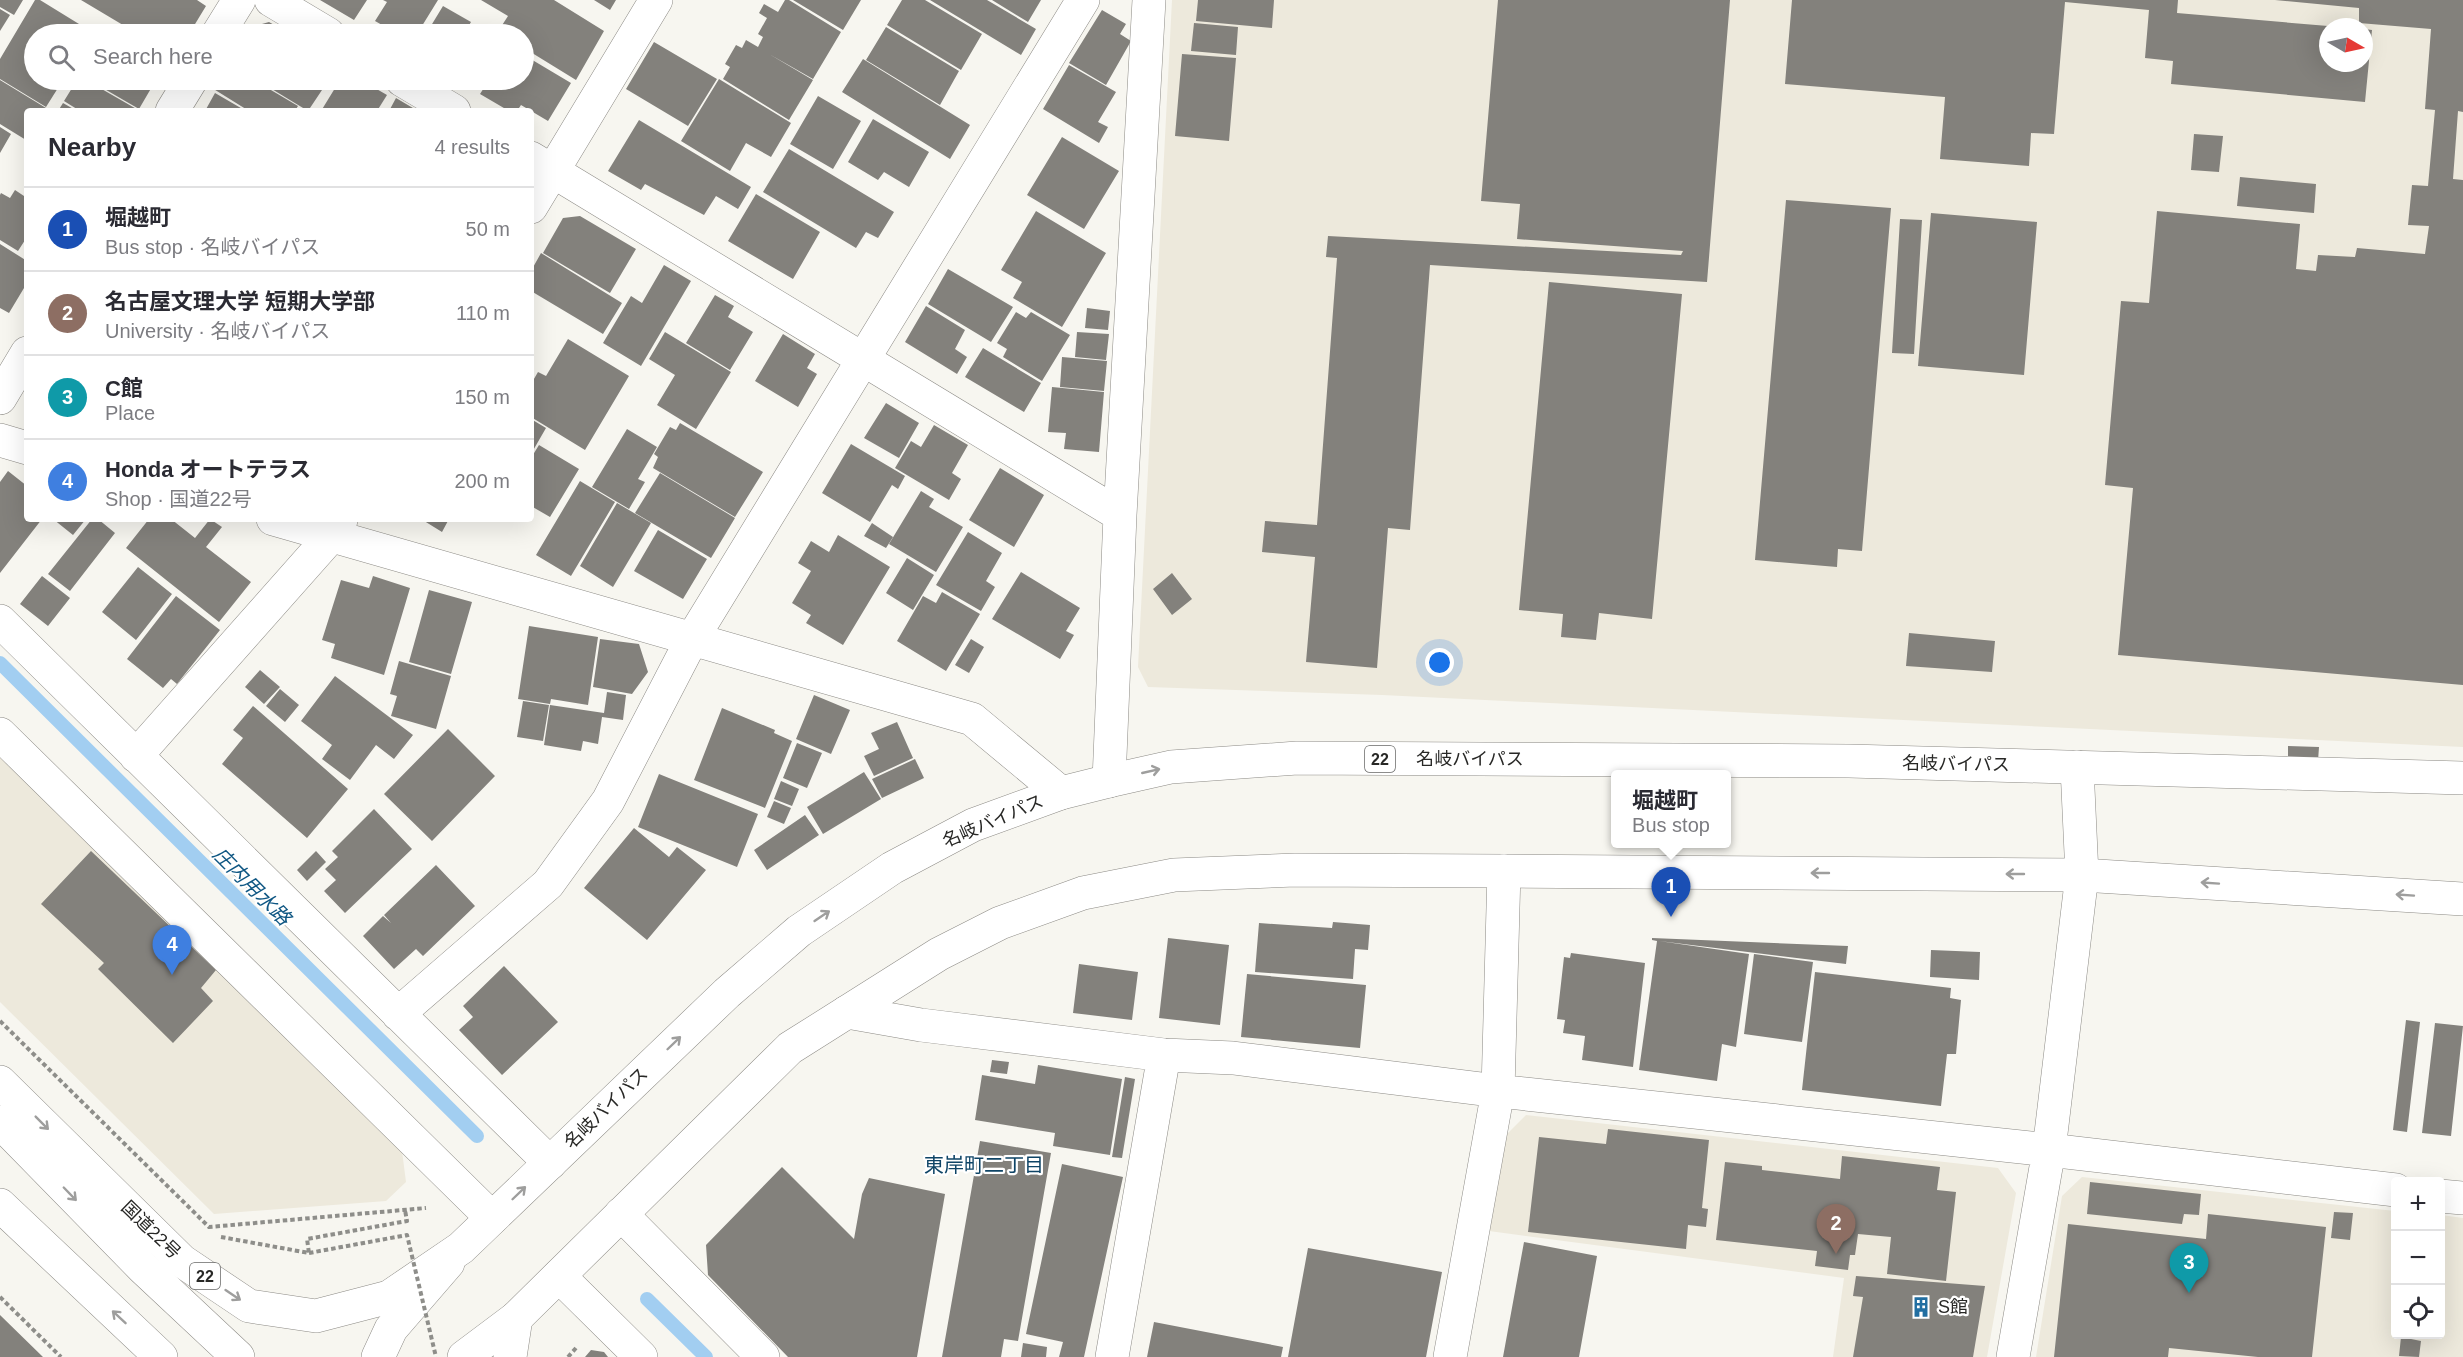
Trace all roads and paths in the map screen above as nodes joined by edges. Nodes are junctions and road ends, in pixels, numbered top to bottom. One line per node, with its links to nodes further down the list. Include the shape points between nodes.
1 (239, 0): 6 (main road)
2 (271, 0): 7 (main road)
3 (656, 0): 12 (main road)
4 (1083, 0): 15 (main road)
5 (1149, 0): 19 (main road)
6 (224, 24)
7 (311, 24)
8 (185, 90): 10 (main road)
9 (419, 90): 11 (main road)
10 (174, 108)
11 (449, 108)
12 (542, 164): 13 (main road); 15 (main road)
13 (534, 195)
14 (24, 358): 16 (main road)
15 (863, 359): 19 (main road); 23 (main road)
16 (0, 398)
17 (0, 440): 18 (main road)
18 (24, 447)
19 (1120, 515): 28 (main road)
20 (297, 522): 21 (main road)
21 (336, 527): 23 (main road); 25 (main road)
22 (0, 621): 25 (main road)
23 (692, 639): 29 (main road, via 972,719); 34 (main road, via 608,801 548,884)
24 (0, 734): 42 (main road)
25 (136, 756): 34 (main road)
26 (2077, 767): 27 (main road, 名岐バイパス / 22); 28 (main road, 名岐バイパス / 22, one-way to 26, via 1171,767 1297,758 1849,761); 31 (main road)
27 (2463, 778)
28 (1109, 781): 29 (main road, 名岐バイパス / 22)
29 (1061, 793): 41 (main road, 名岐バイパス / 22, one-way to 29, via 727,993 799,931 892,868 963,831)
30 (1504, 871): 31 (main road, one-way to 30); 33 (main road, via 1295,870 1174,875 1083,893 1000,923 939,954); 38 (main road)
31 (2082, 875): 32 (main road, one-way to 31); 40 (main road)
32 (2463, 899)
33 (847, 1012): 36 (main road); 48 (main road, via 790,1048)
34 (398, 1014): 41 (main road)
35 (0, 1021): 47 (path, via 209,1227)
36 (1164, 1055): 38 (main road, via 1233,1058); 65 (main road)
37 (0, 1082): 51 (main road, 国道22号 / 22, one-way to 51, via 182,1261 249,1306 316,1316 389,1297)
38 (1498, 1092): 40 (main road); 66 (main road)
39 (0, 1122): 58 (main road, one-way to 58, via 143,1268)
40 (2049, 1150): 43 (main road); 67 (main road)
41 (550, 1162): 49 (main road, 名岐バイパス / 22, one-way to 41)
42 (454, 1180): 47 (path, via 425,1208); 49 (main road)
43 (2391, 1189)
44 (2445, 1196): 45 (main road)
45 (2463, 1198)
46 (0, 1205): 57 (main road, one-way to 46)
47 (405, 1210): 52 (path, via 407,1221 307,1239)
48 (621, 1214): 53 (main road); 64 (main road)
49 (492, 1218): 51 (main road, 名岐バイパス / 22)
50 (221, 1238): 52 (path)
51 (461, 1248): 59 (main road, via 391,1329)
52 (309, 1252): 60 (path, bridge, via 407,1235)
53 (560, 1276): 55 (main road); 63 (main road)
54 (0, 1297): 56 (path)
55 (516, 1318): 61 (main road); 62 (main road)
56 (61, 1357)
57 (161, 1357)
58 (238, 1357)
59 (378, 1357)
60 (436, 1357)
61 (464, 1357)
62 (510, 1357)
63 (641, 1357)
64 (763, 1357)
65 (1112, 1357)
66 (1450, 1357)
67 (2013, 1357)

